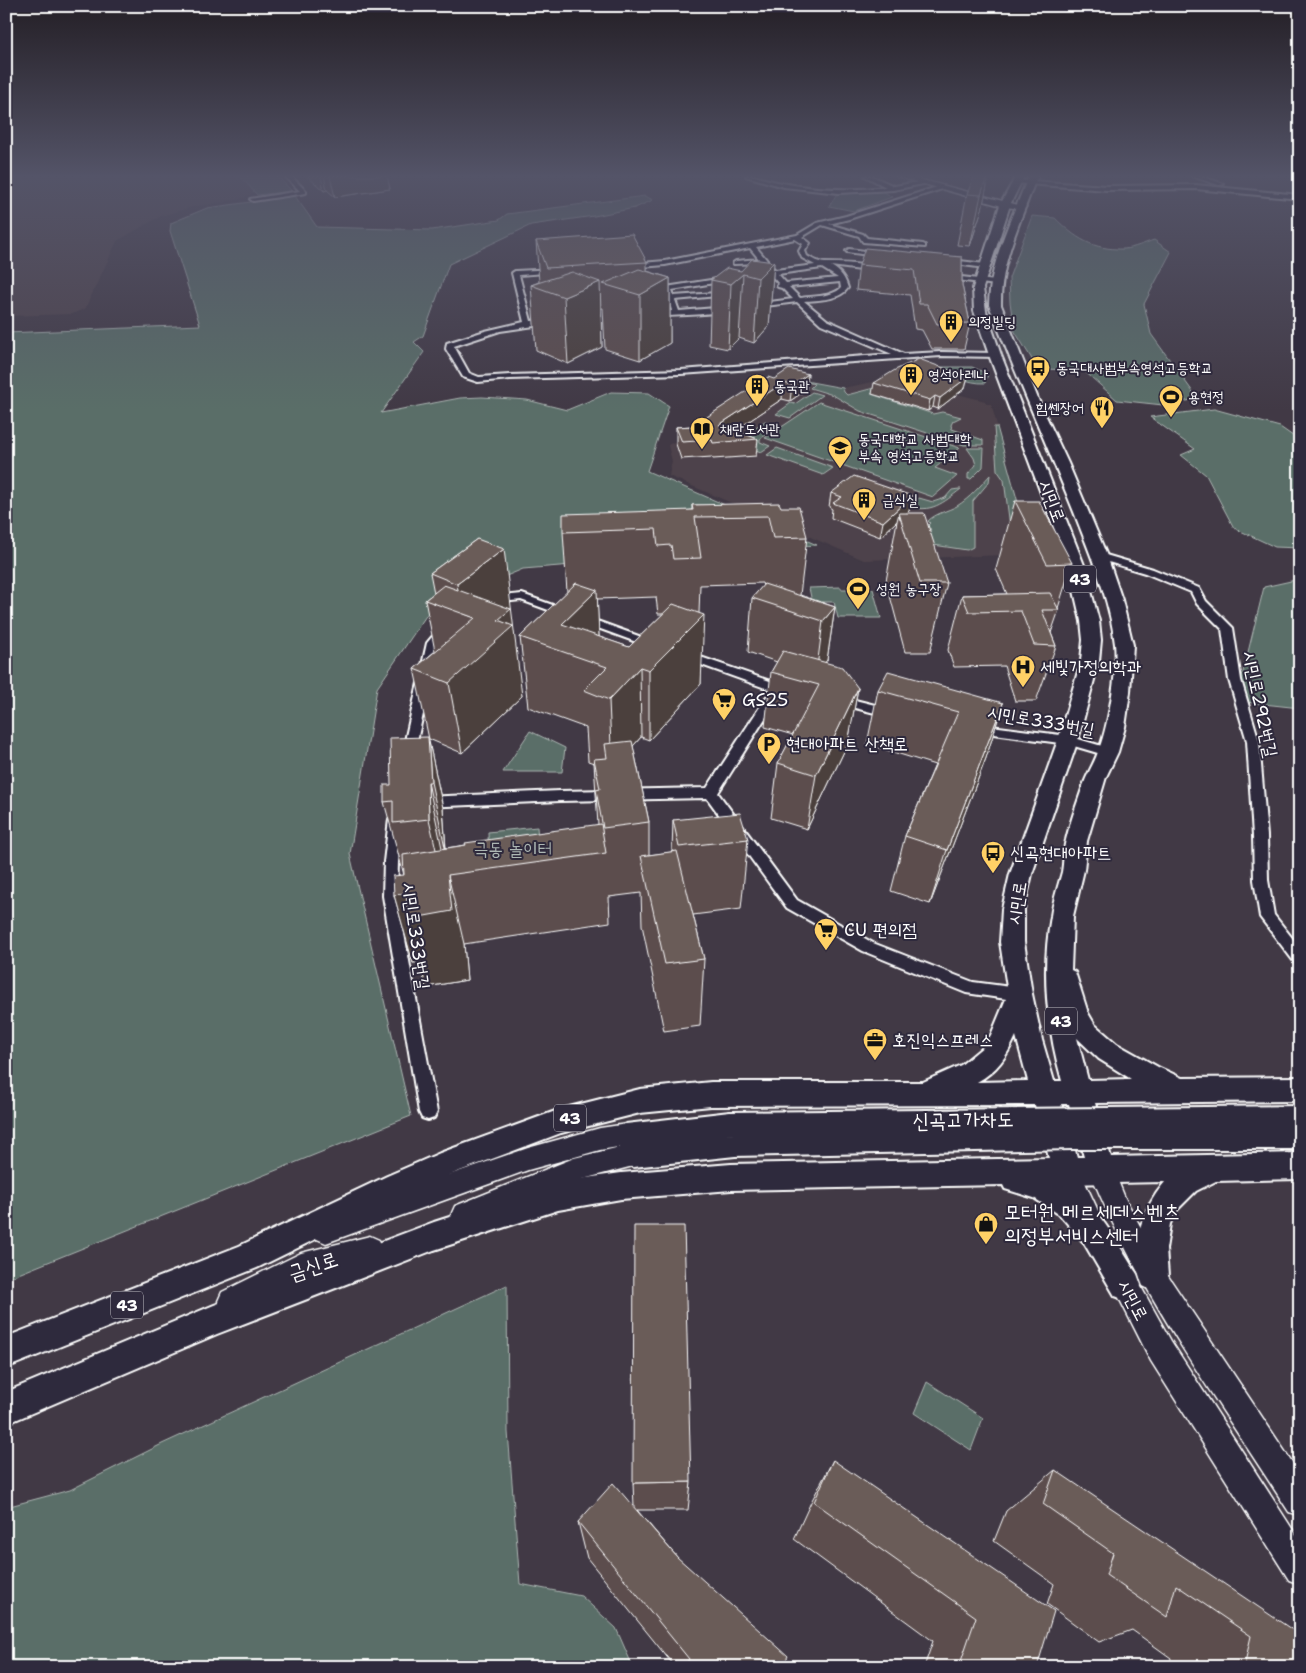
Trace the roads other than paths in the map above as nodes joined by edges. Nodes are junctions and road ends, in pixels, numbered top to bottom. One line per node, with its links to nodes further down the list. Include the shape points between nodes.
1 (707, 254): 12 (street)
2 (758, 254): 10 (street)
3 (803, 254): 15 (street)
4 (845, 254): 13 (street)
5 (880, 254): 8 (street)
6 (989, 254): 20 (main road, 시민로 / 43)
7 (1006, 254): 26 (main road, 시민로 / 43)
8 (889, 255)
9 (936, 260): 20 (street)
10 (764, 261): 11 (street); 19 (street)
11 (736, 263)
12 (658, 264): 14 (street); 18 (street)
13 (834, 264): 15 (street); 17 (street)
14 (621, 266)
15 (822, 266): 19 (street); 25 (street, via 837,272)
16 (564, 270): 38 (street, via 516,273)
17 (887, 271)
18 (662, 273)
19 (774, 273): 21 (street); 27 (street)
20 (982, 273): 22 (street); 26 (street); 39 (main road, 시민로 / 43, via 978,298 980,311)
21 (750, 276)
22 (934, 276)
23 (736, 278): 29 (street)
24 (665, 280): 29 (street)
25 (843, 280): 27 (street); 32 (street, via 845,288 842,292)
26 (996, 282): 41 (main road, 시민로 / 43, via 994,296 1000,317)
27 (784, 286): 28 (street); 32 (street)
28 (775, 287)
29 (668, 288): 31 (street)
30 (737, 291): 31 (street)
31 (672, 298): 35 (street)
32 (800, 300): 33 (street); 40 (street, via 831,326)
33 (748, 306)
34 (733, 308): 35 (street)
35 (676, 313): 36 (street)
36 (646, 315)
37 (556, 321): 38 (street)
38 (528, 323): 40 (street, via 471,336 450,345 466,375 478,380 681,372)
39 (995, 354): 40 (street); 49 (main road, 시민로 / 43, via 1076,565 1090,621 1090,661)
40 (903, 356)
41 (1099, 556): 50 (main road, 시민로 / 43, via 1114,600 1124,645 1121,692); 54 (street, 시민로292번길, via 1149,571 1195,590 1201,602 1228,628 1235,680 1253,741 1261,880 1267,917)
42 (478, 602): 44 (street, via 522,597)
43 (451, 620): 51 (street, via 433,643)
44 (778, 689): 45 (street); 52 (street)
45 (796, 692)
46 (823, 697): 47 (street)
47 (900, 715)
48 (962, 726): 49 (street, 시민로333번길)
49 (1068, 740): 50 (street, 시민로333번길); 55 (main road, 시민로 / 43, via 1021,874 1013,910 1012,942)
50 (1108, 752): 53 (main road, 시민로 / 43, via 1096,777 1076,841)
51 (405, 768)
52 (711, 793): 55 (street, via 792,904 862,944 972,988); 61 (street, 시민로333번길, via 560,796 402,806 391,862 390,896)
53 (1059, 949): 56 (main road, via 1080,1023 1095,1041 1130,1066 1158,1080 1177,1086); 58 (main road, 시민로 / 43, via 1061,1024)
54 (1300, 959)
55 (1020, 994): 59 (main road, 시민로, via 1028,1040); 60 (main road, via 1000,1044 987,1061 967,1076)
56 (1207, 1088): 57 (main road); 58 (main road)
57 (1300, 1089)
58 (1078, 1091): 59 (main road); 67 (main road, 시민로 / 43)
59 (1043, 1092): 60 (main road); 68 (main road, 시민로)
60 (919, 1094): 70 (main road, 43, via 711,1094 640,1101 607,1108 561,1121 450,1162)
61 (428, 1112)
62 (1300, 1117): 64 (street, 신곡고가차도, bridge, via 731,1123)
63 (1300, 1138): 64 (street, 신곡고가차도, bridge, via 1073,1138)
64 (630, 1146): 70 (street, 금신로, via 600,1139 528,1159); 74 (street, 금신로, via 402,1242 301,1266)
65 (1230, 1166): 66 (main road); 67 (main road); 71 (main road, via 1192,1177 1178,1187 1162,1206 1154,1222 1150,1245)
66 (1300, 1166)
67 (1101, 1169): 68 (main road); 71 (street, 시민로, via 1116,1206)
68 (1068, 1171): 69 (main road); 72 (street, 시민로, via 1091,1224)
69 (918, 1174): 72 (main road, via 1014,1179 1055,1192 1079,1213); 74 (main road, via 827,1174 676,1181 558,1196 434,1236)
70 (247, 1258): 73 (main road, 금신로 / 43)
71 (1153, 1276): 76 (street, 시민로)
72 (1126, 1285): 77 (street, 시민로, via 1161,1351)
73 (6, 1353)
74 (112, 1362): 75 (main road, 금신로)
75 (6, 1408)
76 (1300, 1501)
77 (1300, 1569)

